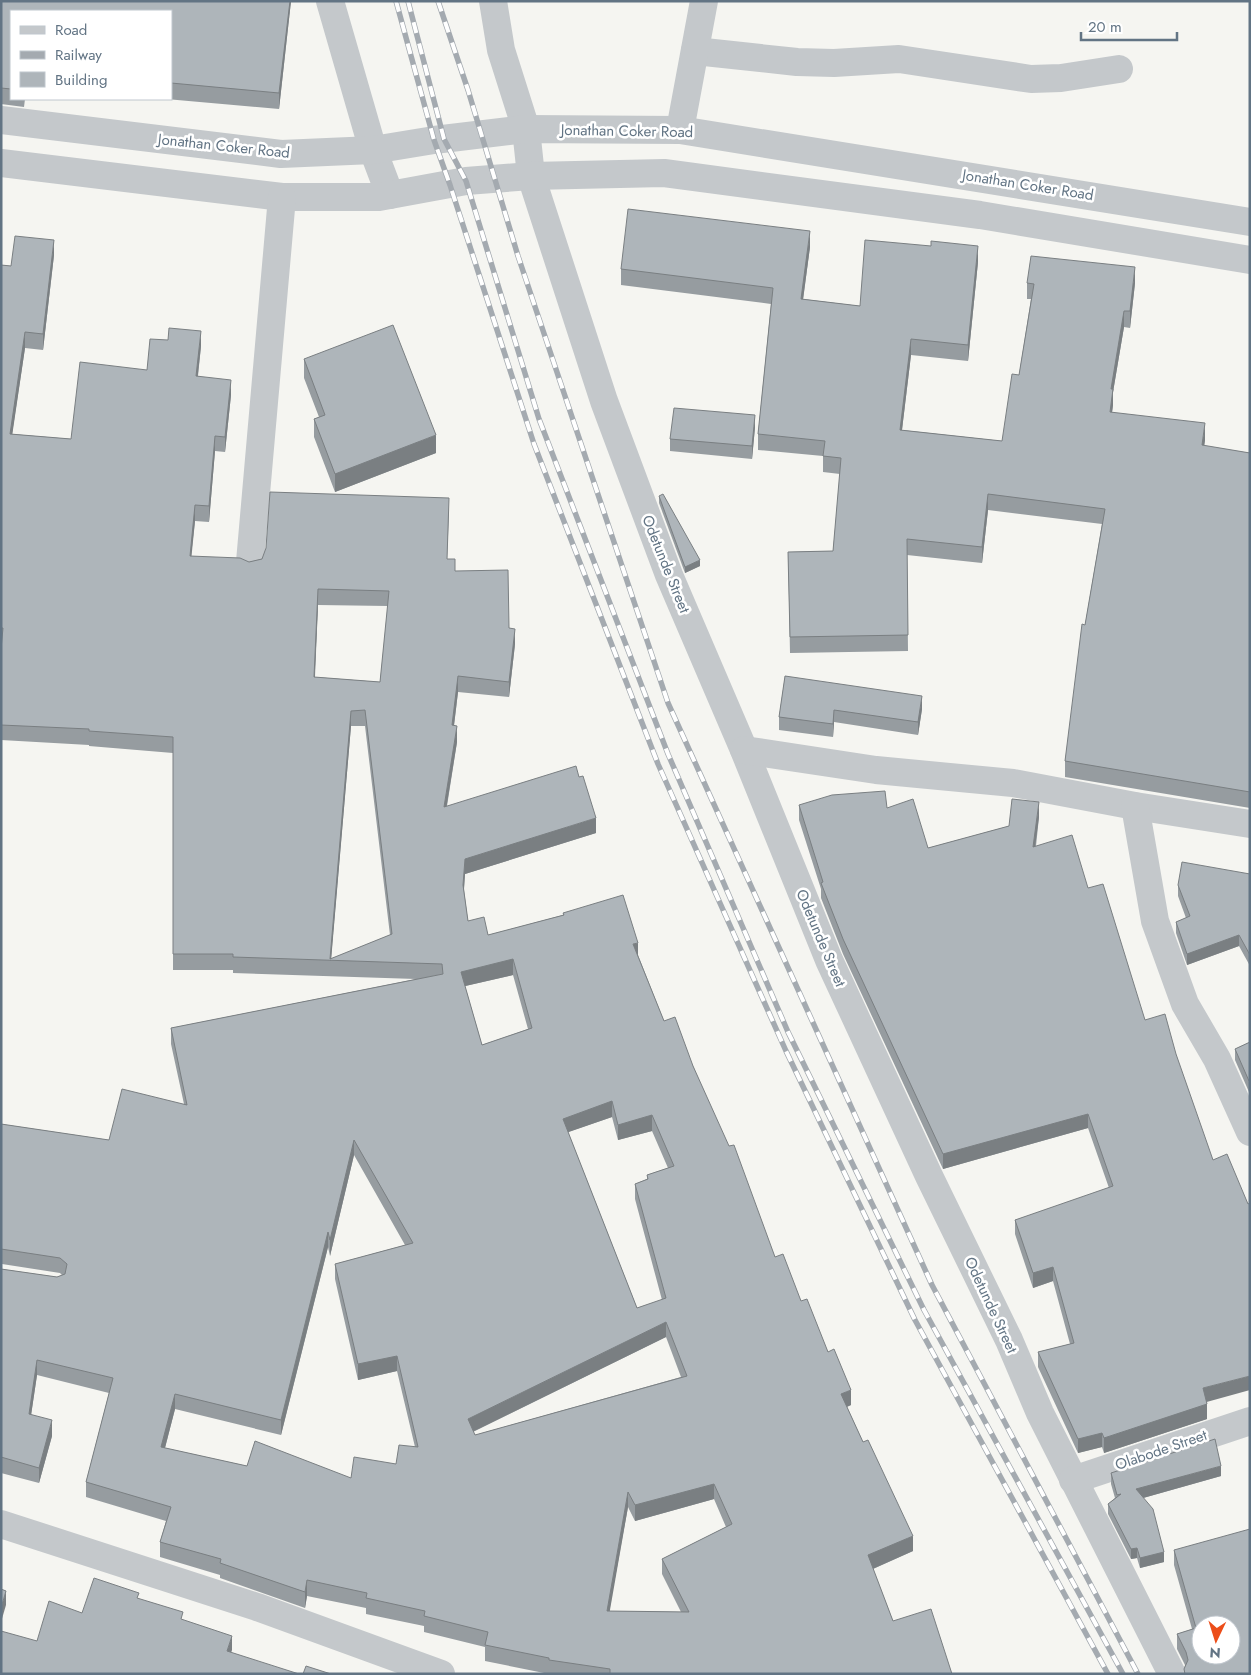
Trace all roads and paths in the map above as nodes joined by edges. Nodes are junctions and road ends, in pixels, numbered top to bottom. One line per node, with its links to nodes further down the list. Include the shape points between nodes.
1 (330, 1): 9 (street)
2 (493, 1): 7 (street, Odetunde Street, via 501,50)
3 (704, 1): 4 (street)
4 (694, 51): 5 (street, via 797,62 899,59 1032,79); 8 (street)
5 (1118, 69)
6 (1, 120): 9 (street, Jonathan Coker Road, via 281,154)
7 (526, 129): 8 (street, Jonathan Coker Road); 9 (street, Jonathan Coker Road); 11 (street, Odetunde Street)
8 (680, 130): 14 (street, Jonathan Coker Road)
9 (373, 150): 12 (street)
10 (1, 163): 13 (street)
11 (531, 176): 12 (street, via 466,181); 15 (street, via 664,173 980,215); 17 (street, Odetunde Street, via 608,410 669,575)
12 (390, 195): 13 (street)
13 (282, 197): 16 (street)
14 (1250, 222)
15 (1250, 260)
16 (250, 562)
17 (744, 750): 18 (street, via 876,770 1013,783); 22 (street, Odetunde Street, via 829,960)
18 (1135, 806): 19 (street); 20 (street, via 1159,930 1184,1004 1217,1059)
19 (1250, 824)
20 (1250, 1132)
21 (1250, 1421): 22 (street, Olabode Street)
22 (1074, 1480): 25 (street, Odetunde Street)
23 (1, 1524): 24 (street, via 257,1607)
24 (441, 1674)
25 (1172, 1674)

